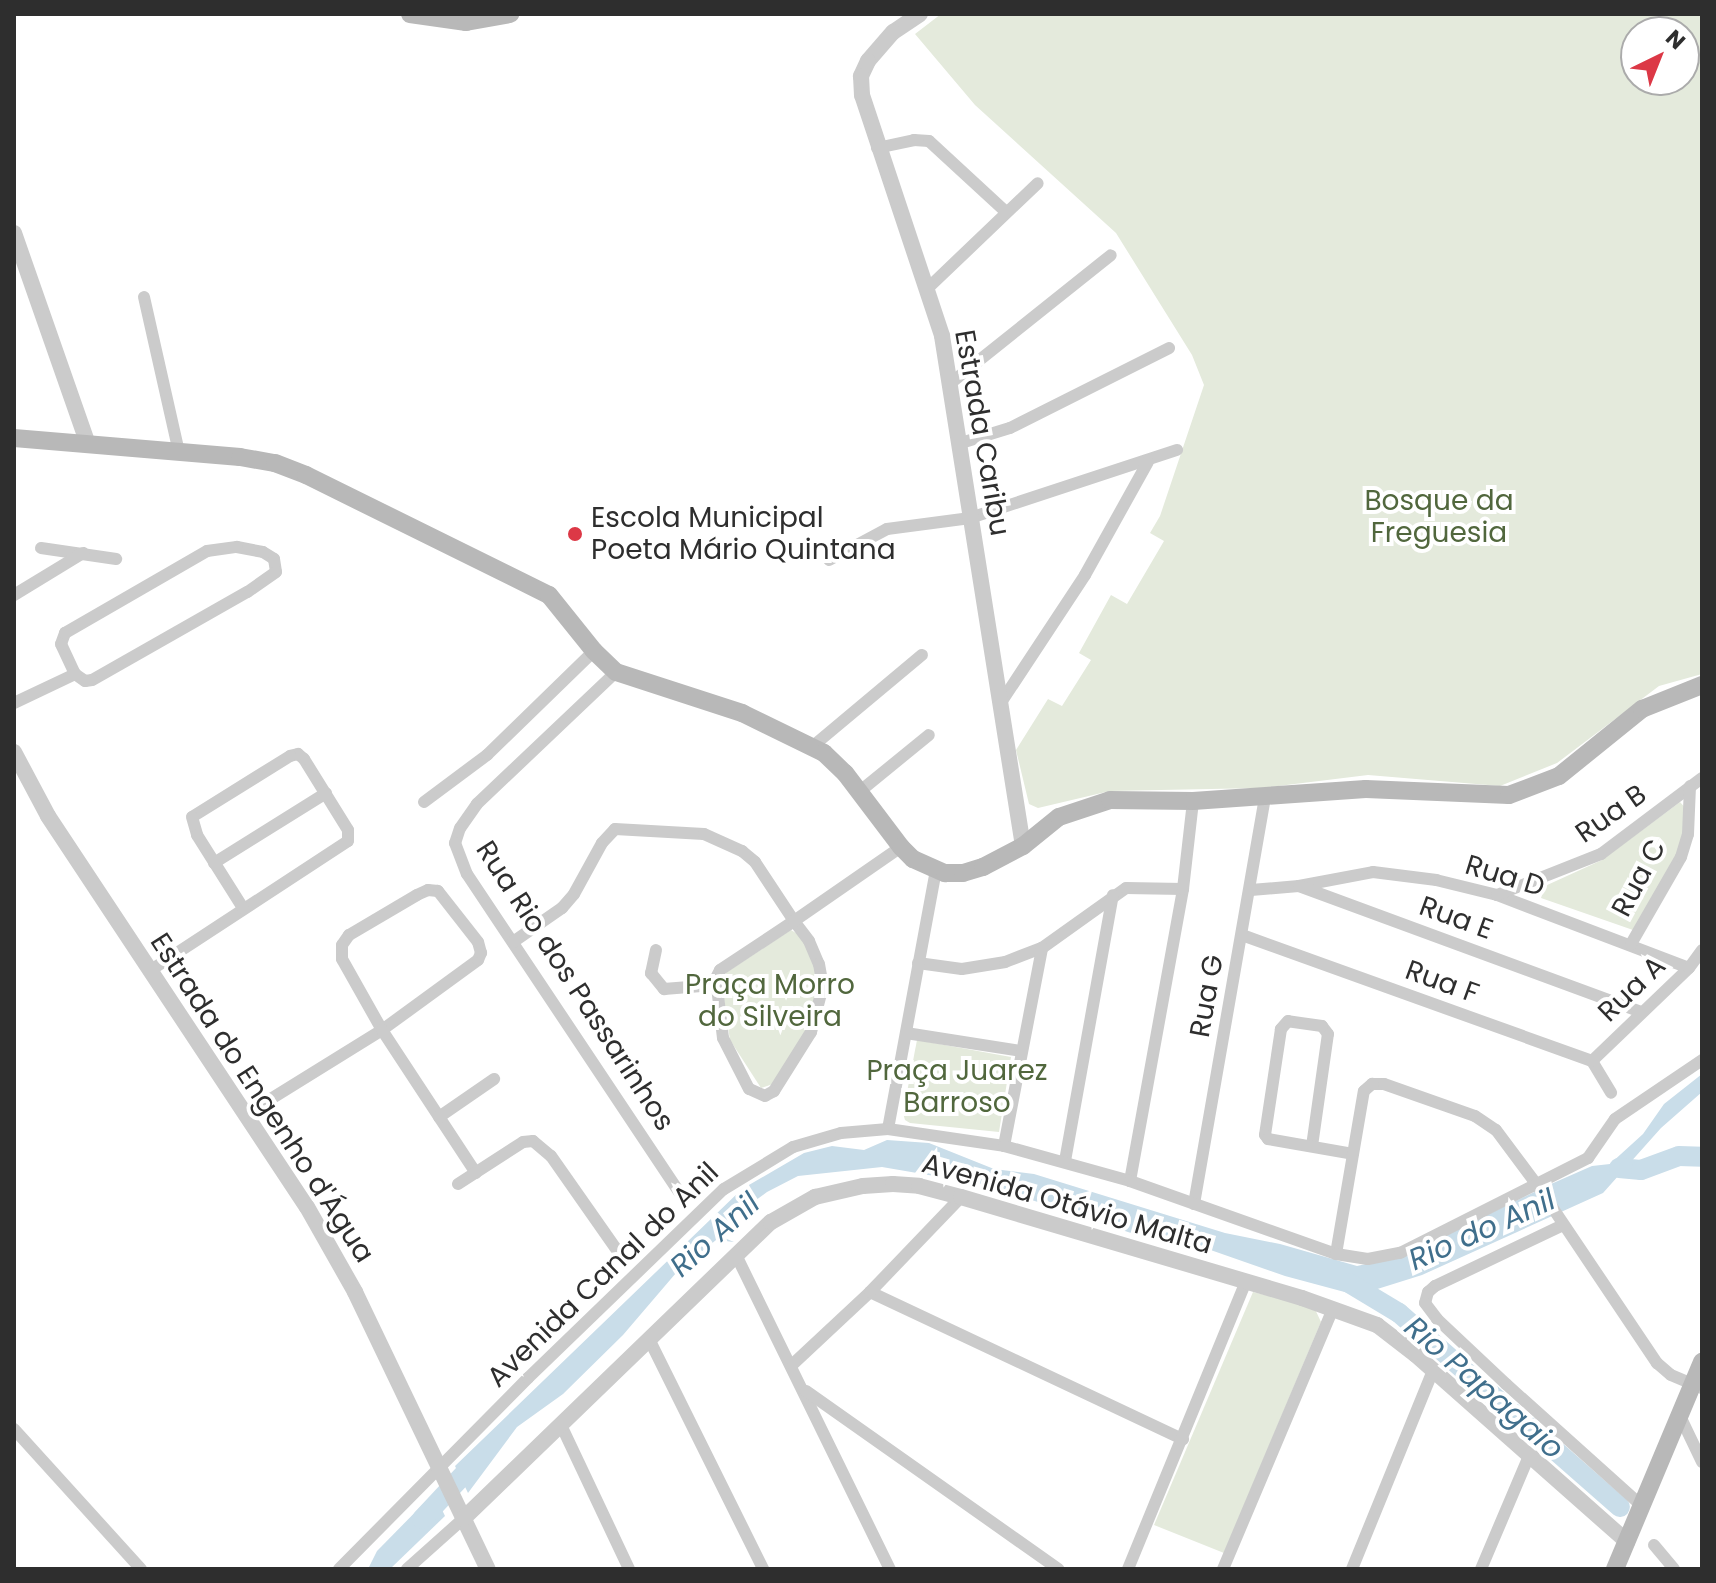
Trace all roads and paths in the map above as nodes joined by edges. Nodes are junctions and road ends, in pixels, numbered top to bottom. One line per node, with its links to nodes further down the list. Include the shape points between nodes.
1 (410, 14): 2 (main road, via 466,22)
2 (510, 14)
3 (920, 14): 4 (street, Estrada Caribu, via 879,45 861,76)
4 (877, 148): 6 (street, via 929,141); 9 (street, Estrada Caribu)
5 (1038, 183): 6 (street)
6 (1006, 212): 9 (street)
7 (14, 233): 14 (street)
8 (1111, 255): 12 (street)
9 (927, 289): 12 (street, Estrada Caribu)
10 (144, 297): 17 (street)
11 (1169, 348): 15 (street, via 1010,428)
12 (952, 382): 15 (street, Estrada Caribu)
13 (14, 438): 14 (main road)
14 (87, 442): 17 (main road)
15 (961, 443): 19 (street, Estrada Caribu)
16 (1177, 450): 18 (street)
17 (179, 452): 25 (main road, via 275,463 321,482 549,595)
18 (1148, 462): 19 (street); 31 (street, via 1085,575)
19 (970, 518): 23 (street, via 887,529); 31 (street, Estrada Caribu)
20 (41, 548): 21 (street)
21 (83, 553): 22 (street); 24 (street)
22 (116, 559)
23 (829, 560)
24 (14, 595)
25 (594, 651): 27 (main road); 41 (street, via 487,755)
26 (922, 655): 33 (street)
27 (616, 672): 33 (main road, via 742,713); 54 (street, Rua Rio dos Passarinhos, via 477,804 460,828 457,855)
28 (75, 674): 28 (street, via 92,680 247,592 276,572 274,559 237,547 207,551 78,625 61,638); 30 (street)
29 (1702, 685): 39 (main road, via 1642,709 1559,776 1509,795 1366,789)
30 (14, 703)
31 (1000, 704): 42 (street, Estrada Caribu)
32 (929, 735): 37 (street)
33 (813, 746): 37 (main road)
34 (14, 752): 61 (street, Estrada do Engenho d'Água, via 48,816)
35 (1702, 778): 36 (street, Rua B)
36 (1690, 786): 50 (street, Rua B, via 1601,854); 55 (street, Rua C, via 1688,834 1681,857)
37 (859, 792): 43 (main road)
38 (326, 793): 44 (street); 44 (street, via 298,754 198,811 192,824); 51 (street, via 348,830 348,841)
39 (1265, 796): 40 (main road); 48 (street, Rua G)
40 (1193, 801): 42 (main road, via 1090,804 1059,817); 47 (street)
41 (424, 802)
42 (1023, 846): 45 (main road, via 963,873)
43 (901, 847): 45 (main road); 52 (street)
44 (214, 863): 51 (street)
45 (936, 870): 59 (street)
46 (1299, 886): 48 (street, Rua E); 50 (street, Rua D, via 1373,872); 63 (street, Rua E)
47 (1183, 889): 49 (street, via 1133,886); 79 (street)
48 (1251, 890): 53 (street, Rua G)
49 (1113, 895): 56 (street); 77 (street)
50 (1497, 895): 55 (street, Rua D)
51 (243, 908): 61 (street)
52 (794, 921): 54 (street, via 755,862 726,842 704,834 615,829 562,908); 62 (street, via 720,970); 62 (street, via 819,964 820,1008 803,1045 774,1091 765,1096 749,1089 723,1038)
53 (1242, 935): 68 (street, Rua F); 84 (street, Rua G)
54 (513, 942): 82 (street, Rua Rio dos Passarinhos)
55 (1631, 944): 60 (street, Rua D)
56 (1042, 948): 59 (street, via 984,967); 66 (street)
57 (656, 950): 62 (street, via 651,973 664,989)
58 (1702, 950): 60 (street, Rua A)
59 (918, 963): 65 (street)
60 (1689, 968): 63 (street, Rua A)
61 (151, 970): 71 (street, Estrada do Engenho d'Água)
62 (714, 985)
63 (1642, 1012): 68 (street, Rua A)
64 (382, 1030): 64 (street, via 472,967 481,953 438,891 417,895 349,935 342,945 342,959); 71 (street); 72 (street)
65 (906, 1033): 66 (street); 73 (street)
66 (1021, 1051): 74 (street)
67 (1702, 1060): 81 (street, via 1615,1119 1593,1154)
68 (1592, 1061): 70 (street)
69 (494, 1079): 72 (street)
70 (1611, 1093)
71 (245, 1115): 104 (street, Estrada do Engenho d'Água, via 307,1207 355,1292)
72 (439, 1117): 78 (street)
73 (888, 1129): 74 (street, Avenida Canal do Anil); 104 (street, Avenida Canal do Anil, via 814,1139 771,1158 724,1189)
74 (1004, 1146): 77 (street, Avenida Canal do Anil)
75 (1312, 1146): 75 (street, via 1328,1034 1322,1026 1288,1021 1281,1029 1265,1135); 76 (street)
76 (1353, 1154): 81 (street, via 1361,1096 1372,1084 1384,1084 1484,1120); 87 (street)
77 (1065, 1161): 79 (street, Avenida Canal do Anil)
78 (476, 1173): 80 (street); 86 (street, via 523,1142 543,1146)
79 (1130, 1181): 84 (street, Avenida Canal do Anil)
80 (458, 1184)
81 (1538, 1187): 85 (street); 87 (street, Avenida Canal do Anil, via 1400,1253 1368,1259)
82 (679, 1192)
83 (961, 1197): 88 (street, Avenida Otávio Malta, via 893,1184 836,1191 791,1208); 89 (street, Avenida Otávio Malta); 90 (street)
84 (1194, 1204): 87 (street, Avenida Canal do Anil)
85 (1560, 1221): 96 (street, via 1657,1363); 105 (street, via 1435,1286 1425,1298 1437,1319)
86 (616, 1249)
87 (1336, 1254)
88 (736, 1255): 92 (street, Avenida Otávio Malta); 94 (street)
89 (1246, 1281): 91 (street, Avenida Otávio Malta); 101 (street)
90 (870, 1292): 94 (street); 101 (street)
91 (1333, 1309): 95 (street, Avenida Otávio Malta, via 1377,1325); 118 (street)
92 (649, 1339): 99 (street, Avenida Otávio Malta); 114 (street)
93 (1702, 1362): 96 (main road)
94 (793, 1364): 97 (street)
95 (1433, 1371): 102 (street, Avenida Otávio Malta); 119 (street)
96 (1697, 1386): 98 (main road)
97 (805, 1390): 115 (street); 116 (street)
98 (1680, 1416): 103 (street); 105 (main road)
99 (561, 1425): 106 (street, Avenida Otávio Malta); 113 (street)
100 (14, 1429): 109 (street)
101 (1183, 1439): 117 (street)
102 (1529, 1456): 107 (street, Avenida Otávio Malta); 120 (street)
103 (1702, 1462)
104 (441, 1472): 106 (street, Estrada do Engenho d'Água); 110 (street, Avenida Canal do Anil)
105 (1641, 1505): 107 (main road)
106 (462, 1515): 111 (street, Avenida Otávio Malta); 112 (street, Estrada do Engenho d'Água)
107 (1627, 1542): 121 (main road)
108 (1654, 1545): 122 (street)
109 (141, 1569)
110 (339, 1569)
111 (407, 1569)
112 (488, 1569)
113 (629, 1569)
114 (763, 1569)
115 (890, 1569)
116 (1058, 1569)
117 (1128, 1569)
118 (1223, 1569)
119 (1352, 1569)
120 (1481, 1569)
121 (1615, 1569)
122 (1674, 1569)

